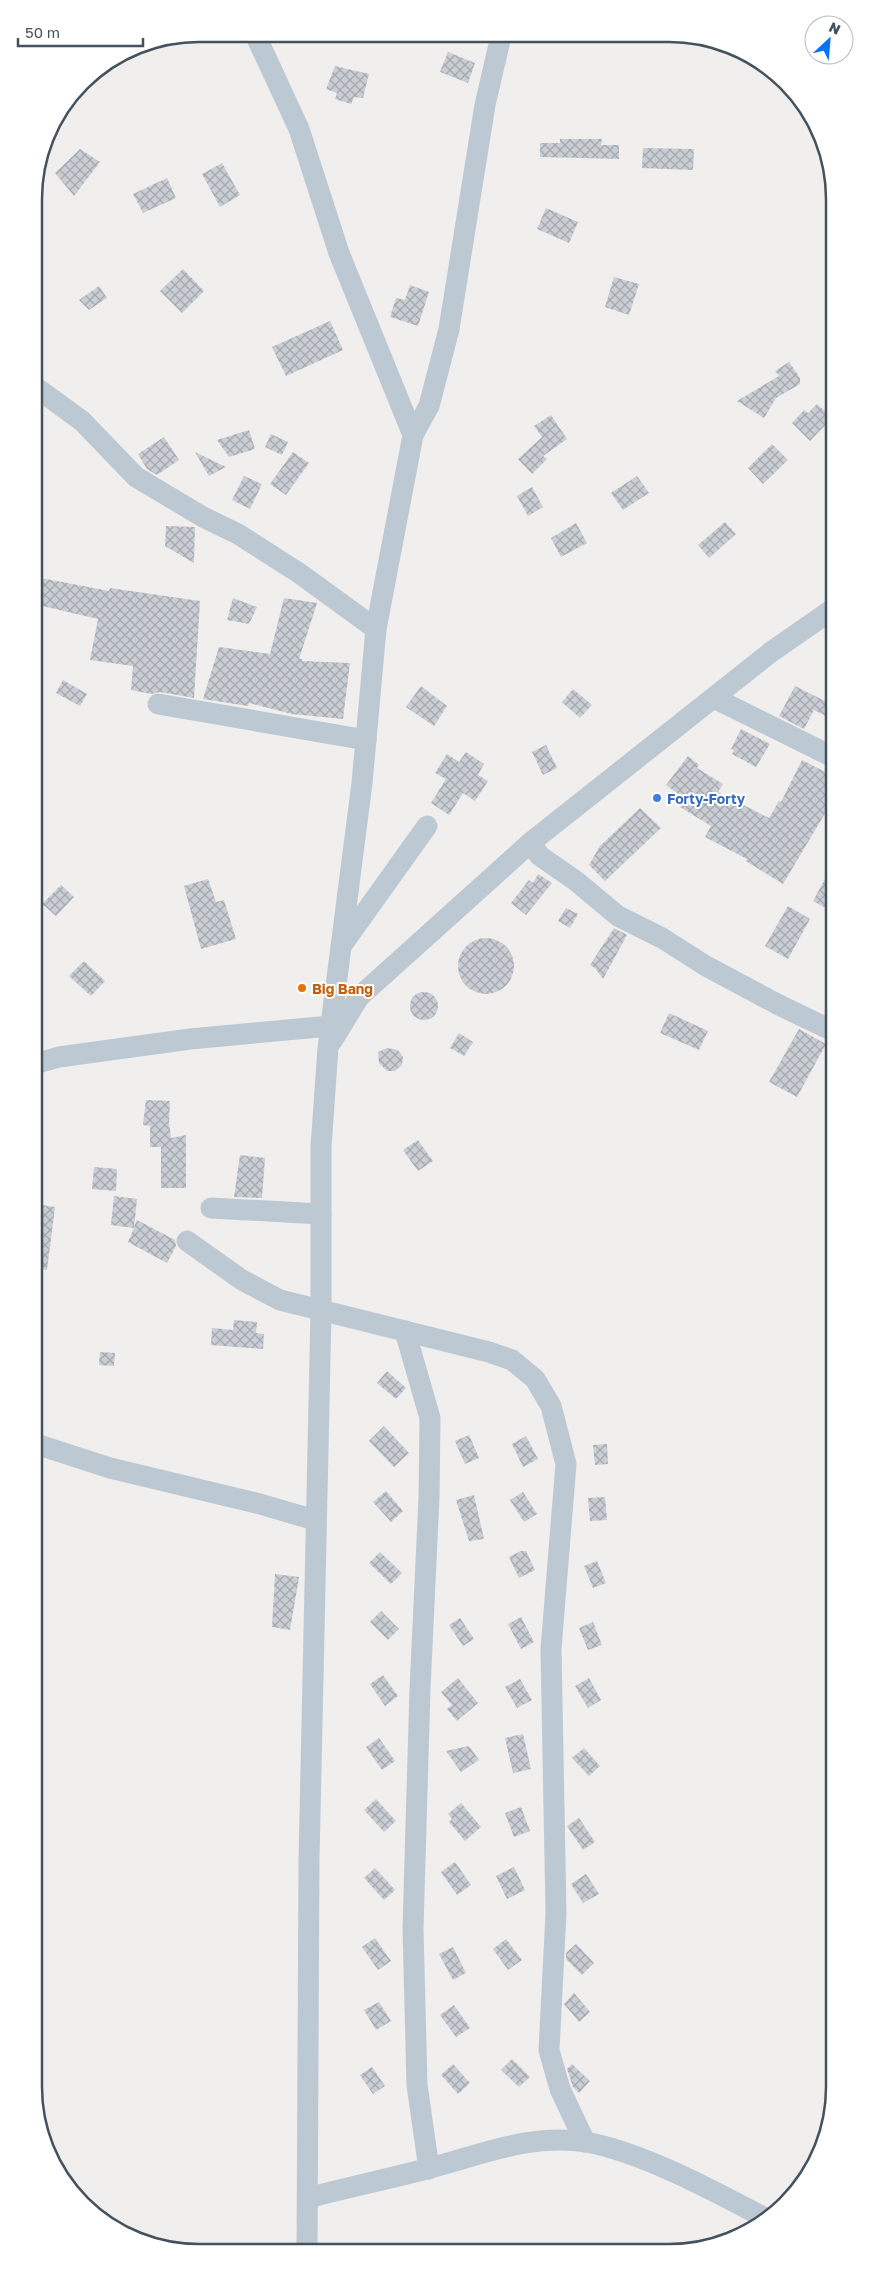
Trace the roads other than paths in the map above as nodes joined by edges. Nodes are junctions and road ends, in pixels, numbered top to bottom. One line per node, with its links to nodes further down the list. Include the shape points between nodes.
1 (500, 42): 4 (street, via 485,105 449,329 429,406)
2 (259, 43): 4 (street, via 299,128 339,254)
3 (43, 392): 6 (street, via 82,421 136,477 238,534)
4 (413, 435): 6 (street)
5 (826, 613): 7 (street)
6 (376, 629): 9 (street)
7 (714, 698): 10 (street); 12 (street)
8 (158, 704): 9 (street)
9 (366, 740): 13 (street)
10 (826, 754)
11 (427, 826): 13 (street)
12 (530, 843): 15 (street, via 540,856 618,916 662,938 706,966); 16 (street, via 359,996)
13 (341, 947): 14 (street)
14 (330, 1026): 16 (street); 17 (street, via 190,1039)
15 (826, 1027)
16 (328, 1048): 19 (street, via 321,1147)
17 (43, 1062)
18 (211, 1208): 19 (street)
19 (321, 1214): 21 (street)
20 (187, 1241): 21 (street, via 242,1280 273,1296)
21 (320, 1312): 22 (street); 24 (street)
22 (405, 1331): 25 (street, via 512,1360 535,1379 551,1406 566,1464 552,1649 556,1913 549,2050 560,2089); 26 (street, via 430,1418 430,1498 413,1928 417,2085)
23 (42, 1446): 24 (street, via 110,1468)
24 (315, 1520): 27 (street)
25 (585, 2142): 26 (street, via 544,2140); 28 (street, via 652,2164)
26 (429, 2168): 27 (street)
27 (308, 2198): 29 (street)
28 (760, 2215)
29 (307, 2244)

